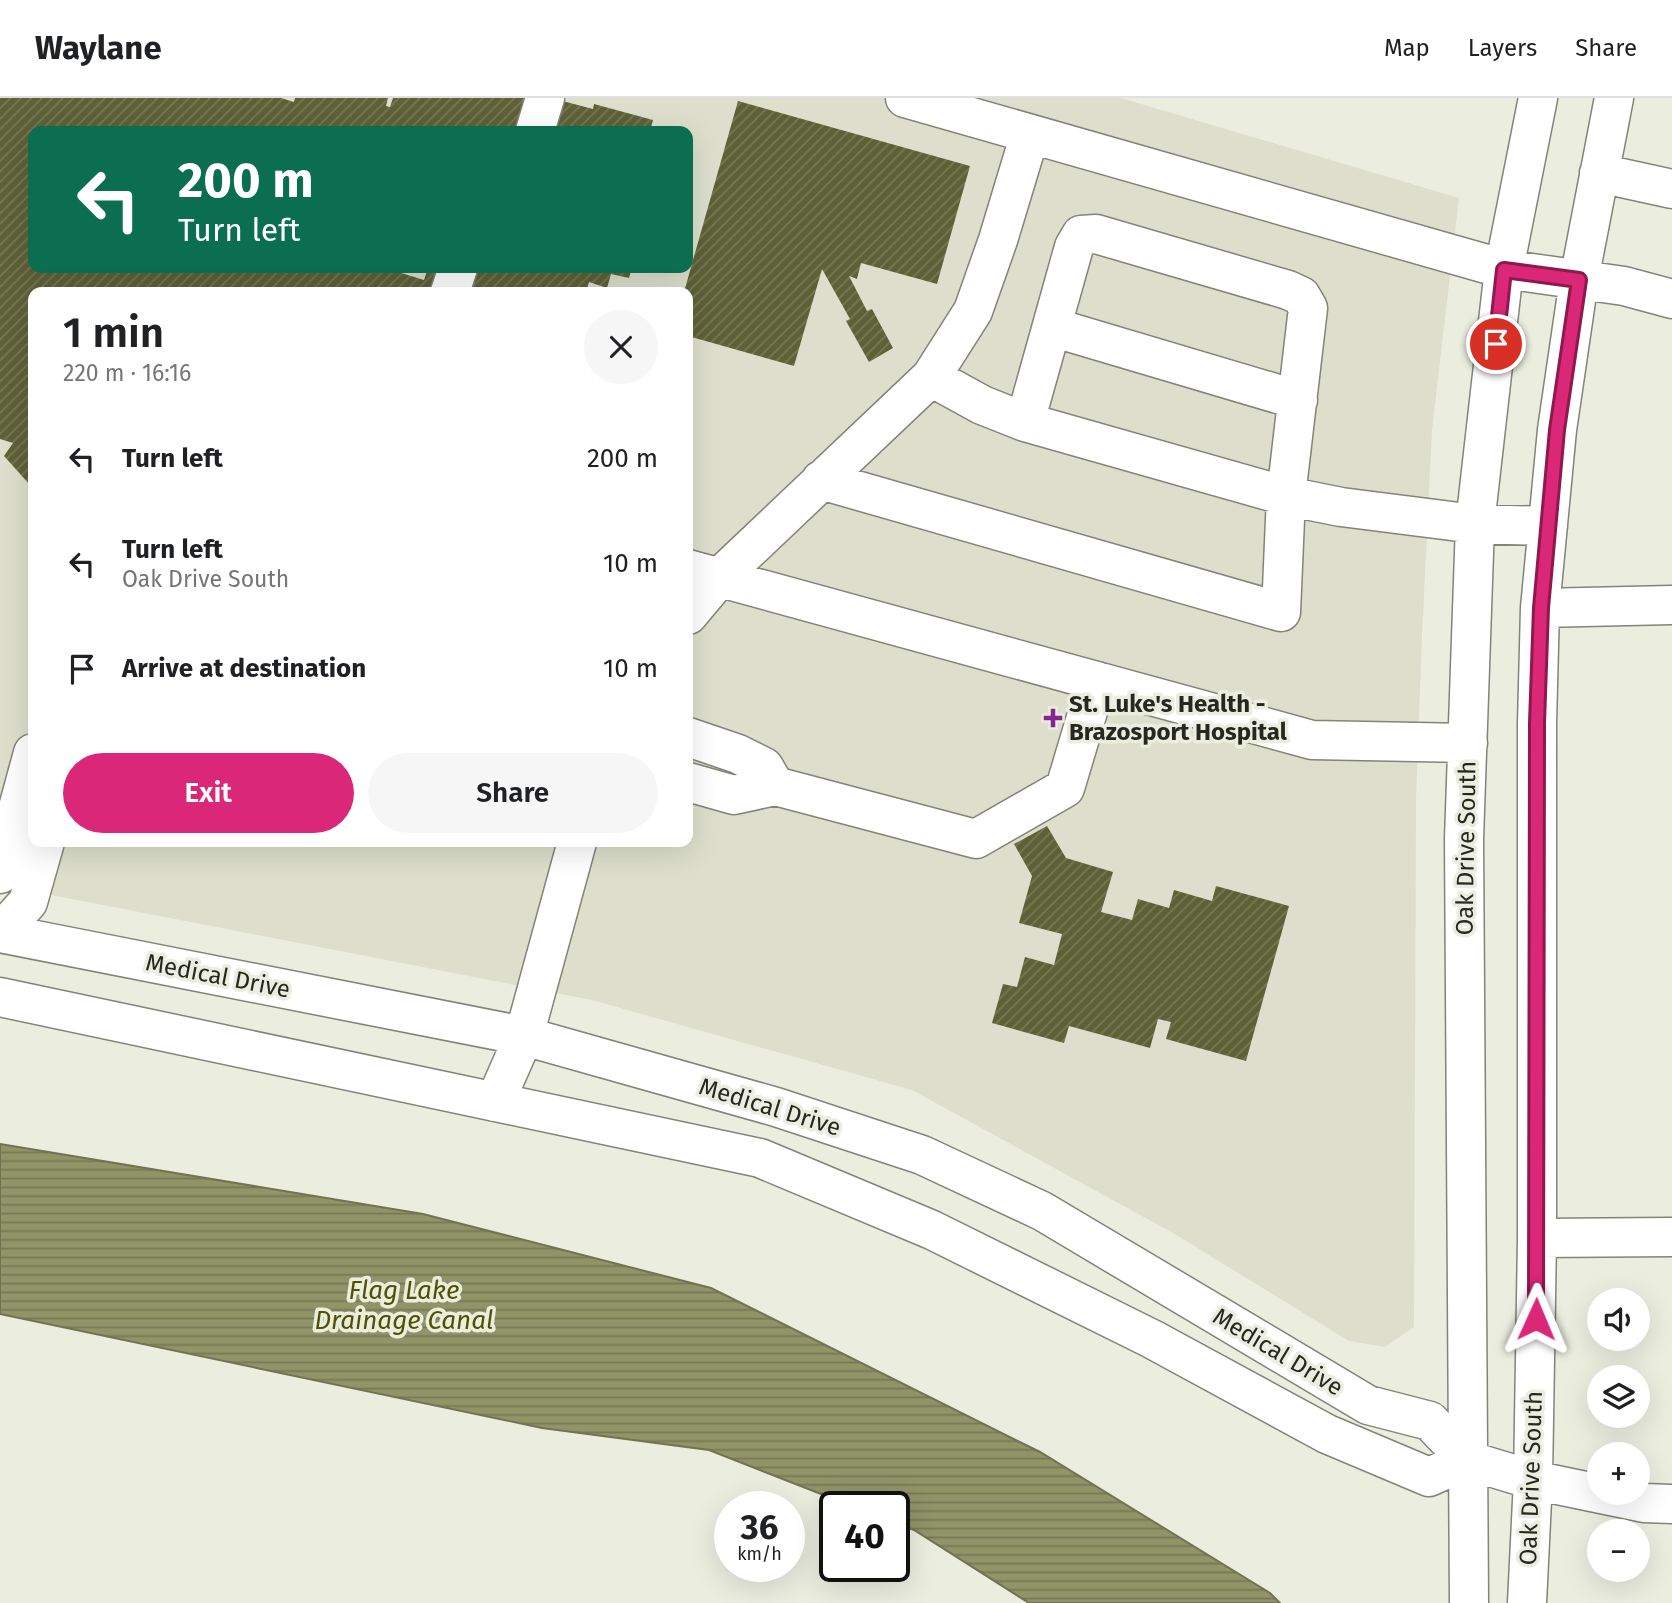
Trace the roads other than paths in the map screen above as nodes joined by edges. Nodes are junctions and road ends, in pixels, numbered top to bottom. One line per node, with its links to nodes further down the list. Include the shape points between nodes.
1 (545, 98): 5 (street)
2 (905, 98): 6 (street)
3 (1538, 98): 9 (street, Oak Drive South)
4 (1614, 98): 7 (street, Oak Drive South)
5 (537, 126)
6 (1030, 134): 9 (street); 13 (street, via 973,311)
7 (1599, 173): 8 (street); 10 (street, Oak Drive South)
8 (1672, 189)
9 (1504, 270): 10 (street); 18 (street, Oak Drive South)
10 (1579, 280): 11 (street); 19 (street, Oak Drive South)
11 (1672, 299)
12 (1052, 327): 14 (street); 14 (street, via 1081,235 1096,234 1287,290 1301,296 1308,308); 15 (street)
13 (931, 377): 15 (street); 16 (street)
14 (1298, 400): 17 (street)
15 (1025, 422): 17 (street)
16 (821, 480): 17 (street, via 1281,612); 20 (street)
17 (1286, 496): 18 (street)
18 (1475, 524): 19 (street); 26 (street, Oak Drive South)
19 (1548, 526): 23 (street, Oak Drive South)
20 (703, 574): 21 (street); 24 (street)
21 (693, 601)
22 (1672, 606): 23 (street)
23 (1541, 608): 38 (street, Oak Drive South)
24 (1097, 681): 26 (street, via 1312,740); 29 (street, via 1065,788 976,839)
25 (693, 739): 29 (street, via 764,767)
26 (1468, 743): 39 (street, Oak Drive South, via 1464,839)
27 (28, 771): 32 (street)
28 (693, 783): 29 (street, via 734,795)
29 (775, 786)
30 (44, 847): 33 (street, via 28,902)
31 (576, 847): 35 (street)
32 (0, 874)
33 (0, 932): 35 (street, Medical Drive)
34 (0, 997): 36 (street, Medical Drive)
35 (524, 1036): 36 (street); 39 (street, Medical Drive, via 776,1107 922,1155 1042,1212 1368,1405 1430,1421)
36 (495, 1102): 39 (street, Medical Drive, via 760,1158 932,1230 1152,1339 1327,1434 1429,1476)
37 (1672, 1237): 38 (street)
38 (1537, 1238): 40 (street, Oak Drive South)
39 (1467, 1460): 40 (street, Medical Drive); 42 (street, Oak Drive South)
40 (1533, 1480): 41 (street, Medical Drive, via 1644,1503); 43 (street, Oak Drive South)
41 (1672, 1504)
42 (1469, 1603)
43 (1527, 1603)

